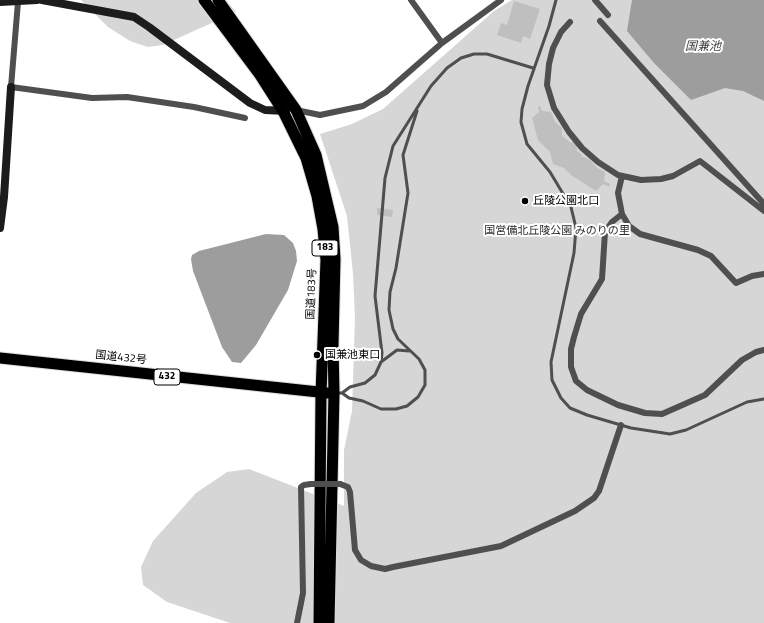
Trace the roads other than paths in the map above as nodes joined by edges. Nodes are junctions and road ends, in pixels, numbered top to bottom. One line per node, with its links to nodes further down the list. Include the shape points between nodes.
1 (37, 0): 10 (street)
2 (42, 0): 19 (street, via 134,17 250,103 265,110)
3 (204, 0): 19 (highway, 国道183号 / 183, via 260,75)
4 (218, 0): 18 (highway, 国道183号 / 183)
5 (411, 0): 14 (street)
6 (501, 0): 14 (street)
7 (556, 0): 15 (lane)
8 (595, 0): 11 (street)
9 (0, 2): 10 (street)
10 (18, 2): 16 (street)
11 (608, 15)
12 (570, 22): 21 (street, via 559,36 550,57 547,85 550,100 582,148 608,169)
13 (600, 22): 22 (street)
14 (442, 43): 18 (street, via 386,92 363,106 320,115)
15 (533, 68): 17 (lane, via 487,54 461,58 447,68 431,86); 34 (lane, via 522,109 523,135 532,152 562,189 571,207 576,228 574,253 551,362 552,380 561,398 570,408)
16 (11, 87): 20 (street, via 92,98 127,97); 25 (street)
17 (418, 108): 28 (lane, via 403,155 408,194 389,310 393,329); 30 (lane, via 393,146 386,178 375,296)
18 (296, 110): 19 (street); 32 (highway, 国道183号 / 183, via 316,155 333,228 333,345)
19 (283, 111): 31 (highway, 国道183号 / 183, via 306,158 323,229 326,260)
20 (245, 118)
21 (622, 176): 23 (street, via 641,180 660,179 681,173 700,161); 24 (street, via 618,193)
22 (764, 204)
23 (764, 211)
24 (622, 214): 26 (street, via 629,226 640,234 711,256 736,283); 27 (street, via 605,232 602,279 577,324 571,367 581,386 599,397 634,410 662,414 705,395 742,360)
25 (0, 228)
26 (764, 274)
27 (764, 350)
28 (410, 351): 30 (lane, via 397,350); 32 (lane, via 419,359 425,370 425,385 418,397 407,406 381,409)
29 (0, 358): 31 (highway, 国道432号 / 432)
30 (381, 362): 32 (lane, via 375,375 365,383)
31 (321, 393): 32 (highway, 国道432号 / 432); 36 (highway, 国道183号 / 183)
32 (338, 393): 37 (highway, 国道183号 / 183)
33 (764, 399): 34 (lane, via 747,402 686,430 670,434)
34 (621, 425): 35 (street, bridge, via 599,491 594,498 575,511 501,546 393,567 372,566 361,560 355,550 348,488 340,484 304,485 301,487 303,593)
35 (297, 623)
36 (319, 623)
37 (329, 623)

